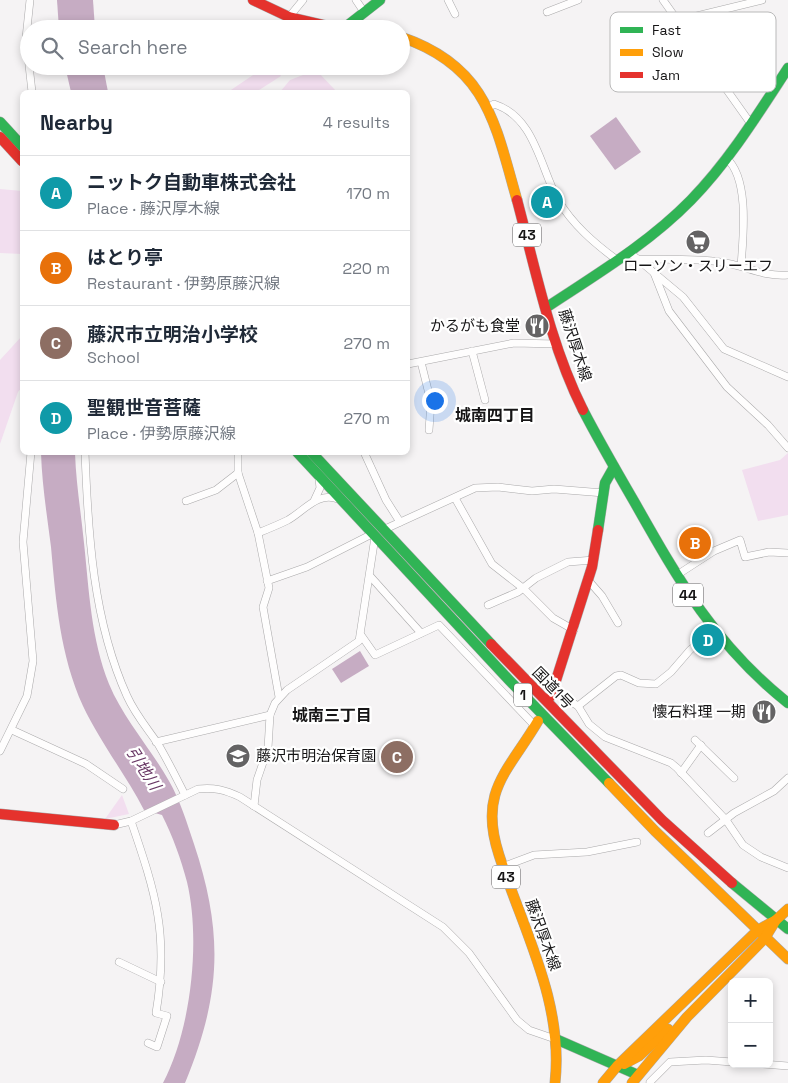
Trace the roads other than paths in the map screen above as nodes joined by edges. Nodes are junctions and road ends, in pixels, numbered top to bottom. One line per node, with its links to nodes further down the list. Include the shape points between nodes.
1 (30, 0): 16 (street)
2 (253, 0): 15 (main road)
3 (304, 0): 15 (street)
4 (356, 0): 10 (street)
5 (380, 0): 10 (main road)
6 (448, 0): 14 (street)
7 (577, 0): 11 (street)
8 (663, 0): 12 (street)
9 (762, 0): 13 (street)
10 (364, 12): 18 (main road)
11 (547, 12)
12 (670, 12)
13 (713, 12)
14 (455, 14)
15 (289, 17): 17 (main road)
16 (28, 20)
17 (302, 20)
18 (354, 20)
19 (410, 40): 26 (main road, 藤沢厚木線 / 43, via 453,64)
20 (788, 68): 22 (main road)
21 (30, 75): 23 (street)
22 (776, 86)
23 (32, 90)
24 (728, 92): 28 (street)
25 (772, 92): 28 (main road)
26 (488, 108): 34 (street, via 494,104 503,107 530,135 567,212 585,235); 38 (main road, 藤沢厚木線 / 43)
27 (0, 122): 30 (main road)
28 (751, 124): 31 (main road)
29 (0, 137): 32 (main road)
30 (20, 144)
31 (726, 158): 33 (main road, via 691,200); 35 (street, via 742,195)
32 (20, 159)
33 (633, 255): 34 (main road); 35 (street, via 718,261); 36 (street)
34 (617, 260): 38 (main road)
35 (741, 266): 37 (street, via 765,275)
36 (654, 273): 43 (street, via 683,297 724,349); 46 (street, via 669,311 727,387)
37 (788, 275)
38 (547, 307): 39 (main road, 藤沢厚木線 / 43)
39 (556, 344): 40 (street, via 514,343); 53 (main road, 藤沢厚木線 / 43, via 587,420)
40 (472, 351): 41 (street); 44 (street)
41 (421, 362): 42 (street); 45 (street, via 430,392)
42 (410, 364)
43 (788, 378)
44 (485, 400)
45 (429, 430)
46 (788, 448)
47 (31, 455): 83 (street, via 23,542 33,662 27,696)
48 (85, 455): 85 (street, via 87,496 104,630 111,658 128,698)
49 (238, 455): 54 (street)
50 (300, 455): 55 (main road, 国道1号 / 1)
51 (313, 455): 63 (main road, 国道1号 / 1)
52 (365, 455): 61 (street)
53 (614, 467): 56 (main road, via 605,483); 66 (main road, 44)
54 (238, 473): 58 (street, via 216,490); 62 (street)
55 (318, 476): 59 (street, via 320,488); 60 (main road, 国道1号 / 1)
56 (604, 493): 57 (street, via 498,487 475,488); 65 (main road)
57 (455, 498): 61 (street); 70 (street, via 492,564)
58 (186, 501)
59 (314, 502): 60 (street, via 328,497); 62 (street, via 287,520)
60 (344, 503): 63 (main road, 国道1号 / 1)
61 (400, 522): 63 (street)
62 (258, 533): 69 (street)
63 (377, 534): 67 (street); 69 (street, via 307,567); 103 (main road, 国道1号 / 1, via 662,820); 104 (main road, 国道1号 / 1, via 509,680)
64 (788, 553): 66 (street, via 770,552 745,557 740,540 714,551)
65 (594, 560): 68 (main road); 70 (street, via 568,562 536,578)
66 (677, 575): 74 (main road, 44)
67 (370, 576): 75 (street); 76 (street)
68 (588, 580): 72 (street); 73 (main road)
69 (267, 581): 78 (street, via 269,588 263,607)
70 (524, 589): 71 (street); 73 (street, via 553,618)
71 (488, 605)
72 (618, 623)
73 (574, 630): 77 (main road)
74 (713, 631): 79 (main road, 44, via 746,669); 80 (street, via 656,684 616,676)
75 (422, 633): 76 (street, via 374,654); 82 (street, via 439,625)
76 (361, 635): 78 (street, via 360,641)
77 (552, 693): 80 (street)
78 (279, 697): 81 (street)
79 (788, 703)
80 (578, 706): 88 (street, via 589,724 605,737 671,763)
81 (270, 715): 85 (street); 93 (street, via 268,748 257,780)
82 (536, 724): 100 (main road, 藤沢厚木線 / 43, via 502,778 492,803 492,834)
83 (12, 730): 87 (street); 91 (street, via 86,764)
84 (695, 740): 86 (street)
85 (156, 742): 92 (street)
86 (701, 745): 88 (street); 89 (street)
87 (0, 751)
88 (681, 773): 95 (street)
89 (734, 778)
90 (788, 778): 95 (street, via 774,791)
91 (123, 790)
92 (185, 795): 93 (street, via 198,789 222,789); 96 (street)
93 (254, 806): 111 (street, via 443,927 469,953 517,1020 529,1030)
94 (0, 814): 97 (main road)
95 (726, 820): 98 (street); 101 (street, via 752,853)
96 (132, 821): 97 (street); 109 (street, via 161,922)
97 (114, 824)
98 (708, 833)
99 (638, 842): 100 (street, via 587,852 534,855)
100 (502, 867): 111 (main road, 藤沢厚木線 / 43, via 538,961 553,1010)
101 (788, 868)
102 (788, 909): 103 (main road)
103 (776, 920): 104 (main road); 105 (main road, 国道1号 / 1); 106 (main road)
104 (758, 930): 106 (main road, 1); 114 (main road)
105 (788, 930)
106 (765, 938): 107 (main road, 1); 110 (main road)
107 (788, 959)
108 (119, 962): 109 (street)
109 (162, 982): 112 (street, via 156,1013 167,1016 157,1047)
110 (708, 995): 114 (main road, via 639,1056); 117 (main road)
111 (558, 1040): 114 (main road); 118 (main road, 藤沢厚木線 / 43)
112 (148, 1043)
113 (728, 1062): 120 (street, via 670,1062)
114 (618, 1065): 117 (main road); 119 (main road)
115 (773, 1065): 116 (street)
116 (788, 1066)
117 (635, 1079): 120 (street)
118 (555, 1083)
119 (603, 1083)
120 (650, 1083)

